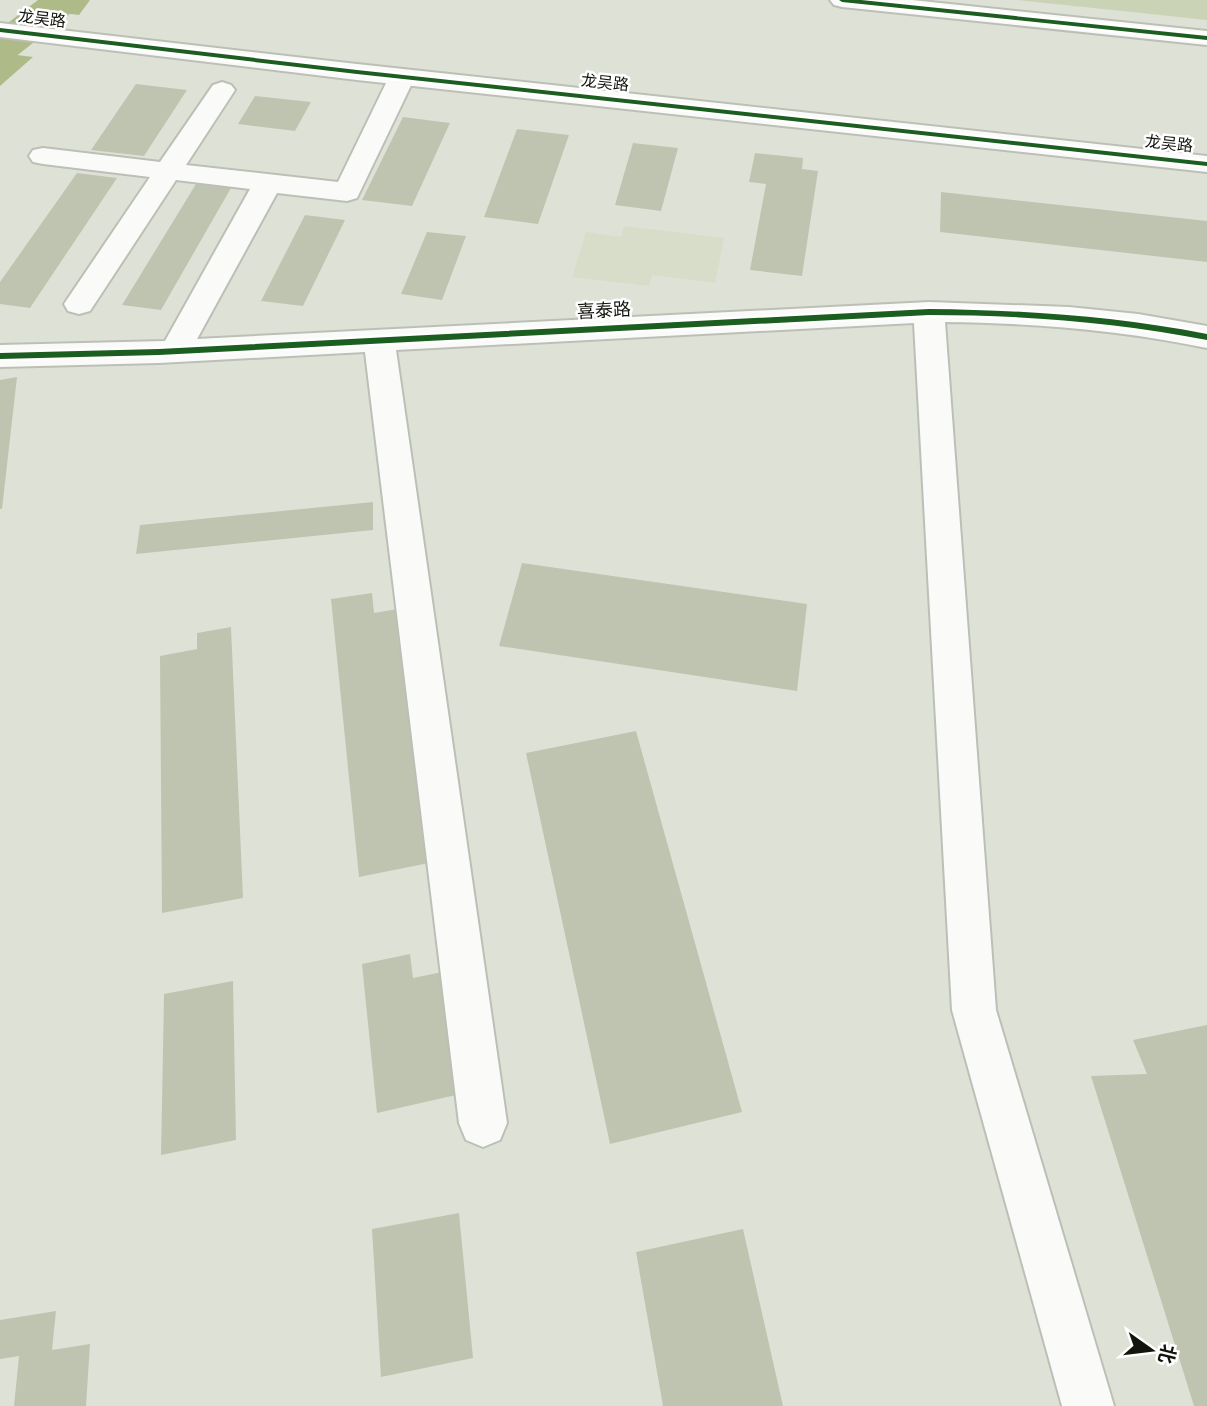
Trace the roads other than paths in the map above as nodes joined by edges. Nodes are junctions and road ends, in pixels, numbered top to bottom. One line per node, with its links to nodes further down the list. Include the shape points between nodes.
1 (842, 0): 3 (street)
2 (0, 30): 4 (street, 龙吴路)
3 (1207, 38)
4 (402, 77): 7 (street, 龙吴路); 9 (street, via 346,192)
5 (222, 90): 8 (street)
6 (43, 156): 8 (street)
7 (1207, 164)
8 (168, 171): 9 (street); 10 (street)
9 (268, 183): 14 (street)
10 (79, 304)
11 (929, 312): 12 (street, 喜泰路, via 1094,317); 13 (street, 喜泰路); 17 (street, via 974,1010)
12 (1207, 337)
13 (379, 340): 14 (street, 喜泰路); 16 (street)
14 (175, 351): 15 (street, 喜泰路)
15 (0, 356)
16 (483, 1123)
17 (1088, 1406)

